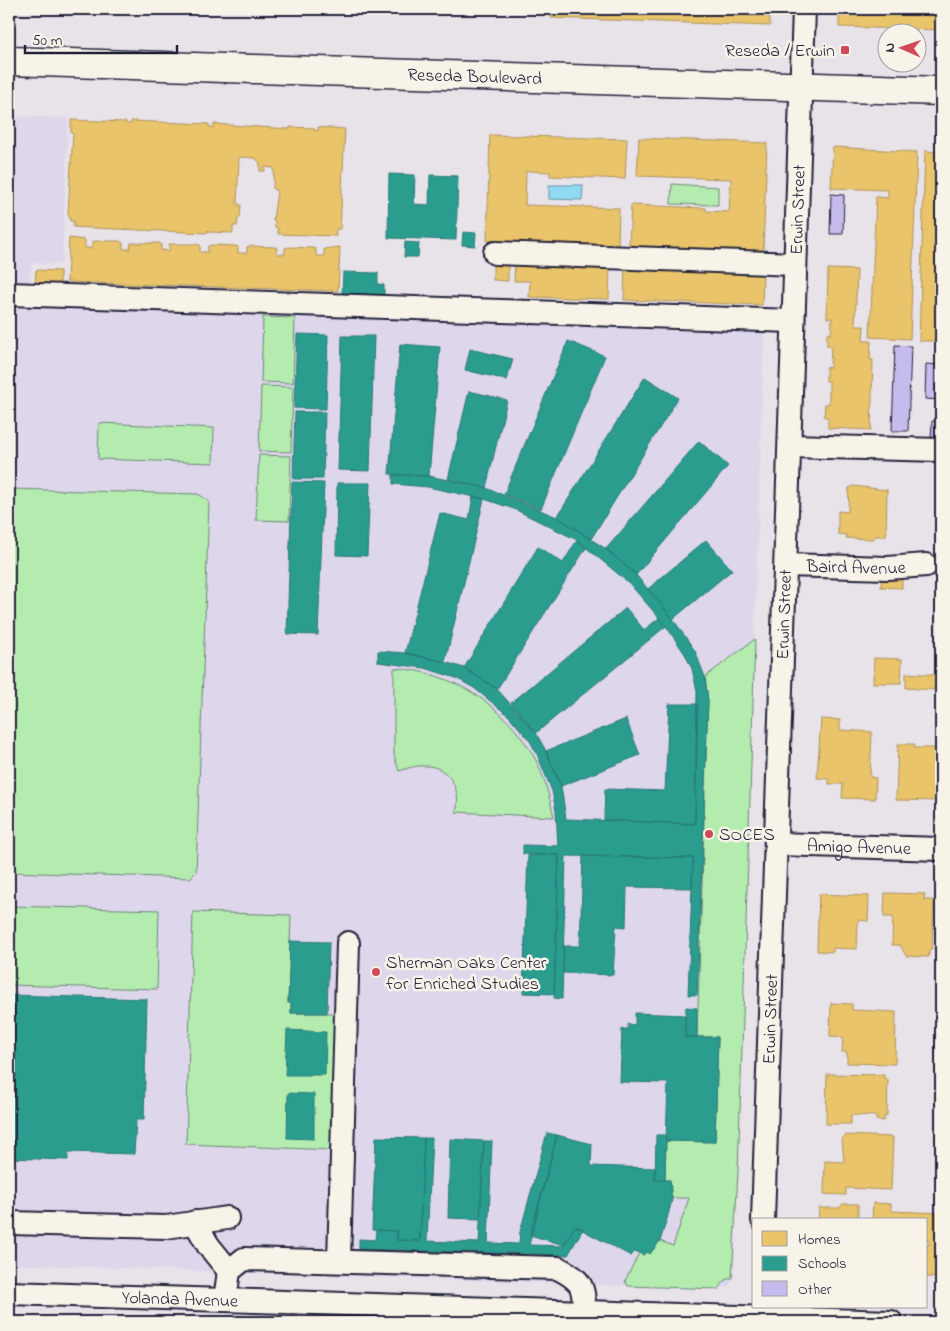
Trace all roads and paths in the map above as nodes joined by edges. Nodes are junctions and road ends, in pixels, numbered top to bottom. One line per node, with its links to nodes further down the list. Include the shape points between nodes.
1 (804, 9): 3 (street, Erwin Street)
2 (9, 61): 3 (main road, Reseda Boulevard)
3 (801, 87): 4 (main road, Reseda Boulevard); 6 (street, Erwin Street)
4 (941, 91)
5 (495, 253): 6 (street)
6 (795, 264): 8 (street, Erwin Street)
7 (9, 294): 8 (street)
8 (793, 321): 9 (street, Erwin Street)
9 (790, 446): 10 (street); 11 (street, Erwin Street)
10 (941, 450)
11 (786, 565): 12 (street, Baird Avenue, via 888,568); 13 (street, Erwin Street)
12 (926, 565)
13 (777, 844): 14 (street, Amigo Avenue); 17 (street, Erwin Street)
14 (941, 849)
15 (348, 943): 20 (street)
16 (227, 1218): 18 (street)
17 (763, 1218)
18 (195, 1222): 19 (street, via 166,1227); 21 (street)
19 (9, 1223)
20 (339, 1261): 21 (street, via 244,1259); 24 (street, via 558,1268 575,1277 584,1289)
21 (229, 1271): 23 (street)
22 (9, 1293): 23 (street, Yolanda Avenue)
23 (225, 1300): 25 (street, Yolanda Avenue)
24 (584, 1312): 25 (street, Yolanda Avenue); 26 (street, Yolanda Avenue)
25 (452, 1315)
26 (760, 1316): 27 (street, Yolanda Avenue)
27 (891, 1322)

